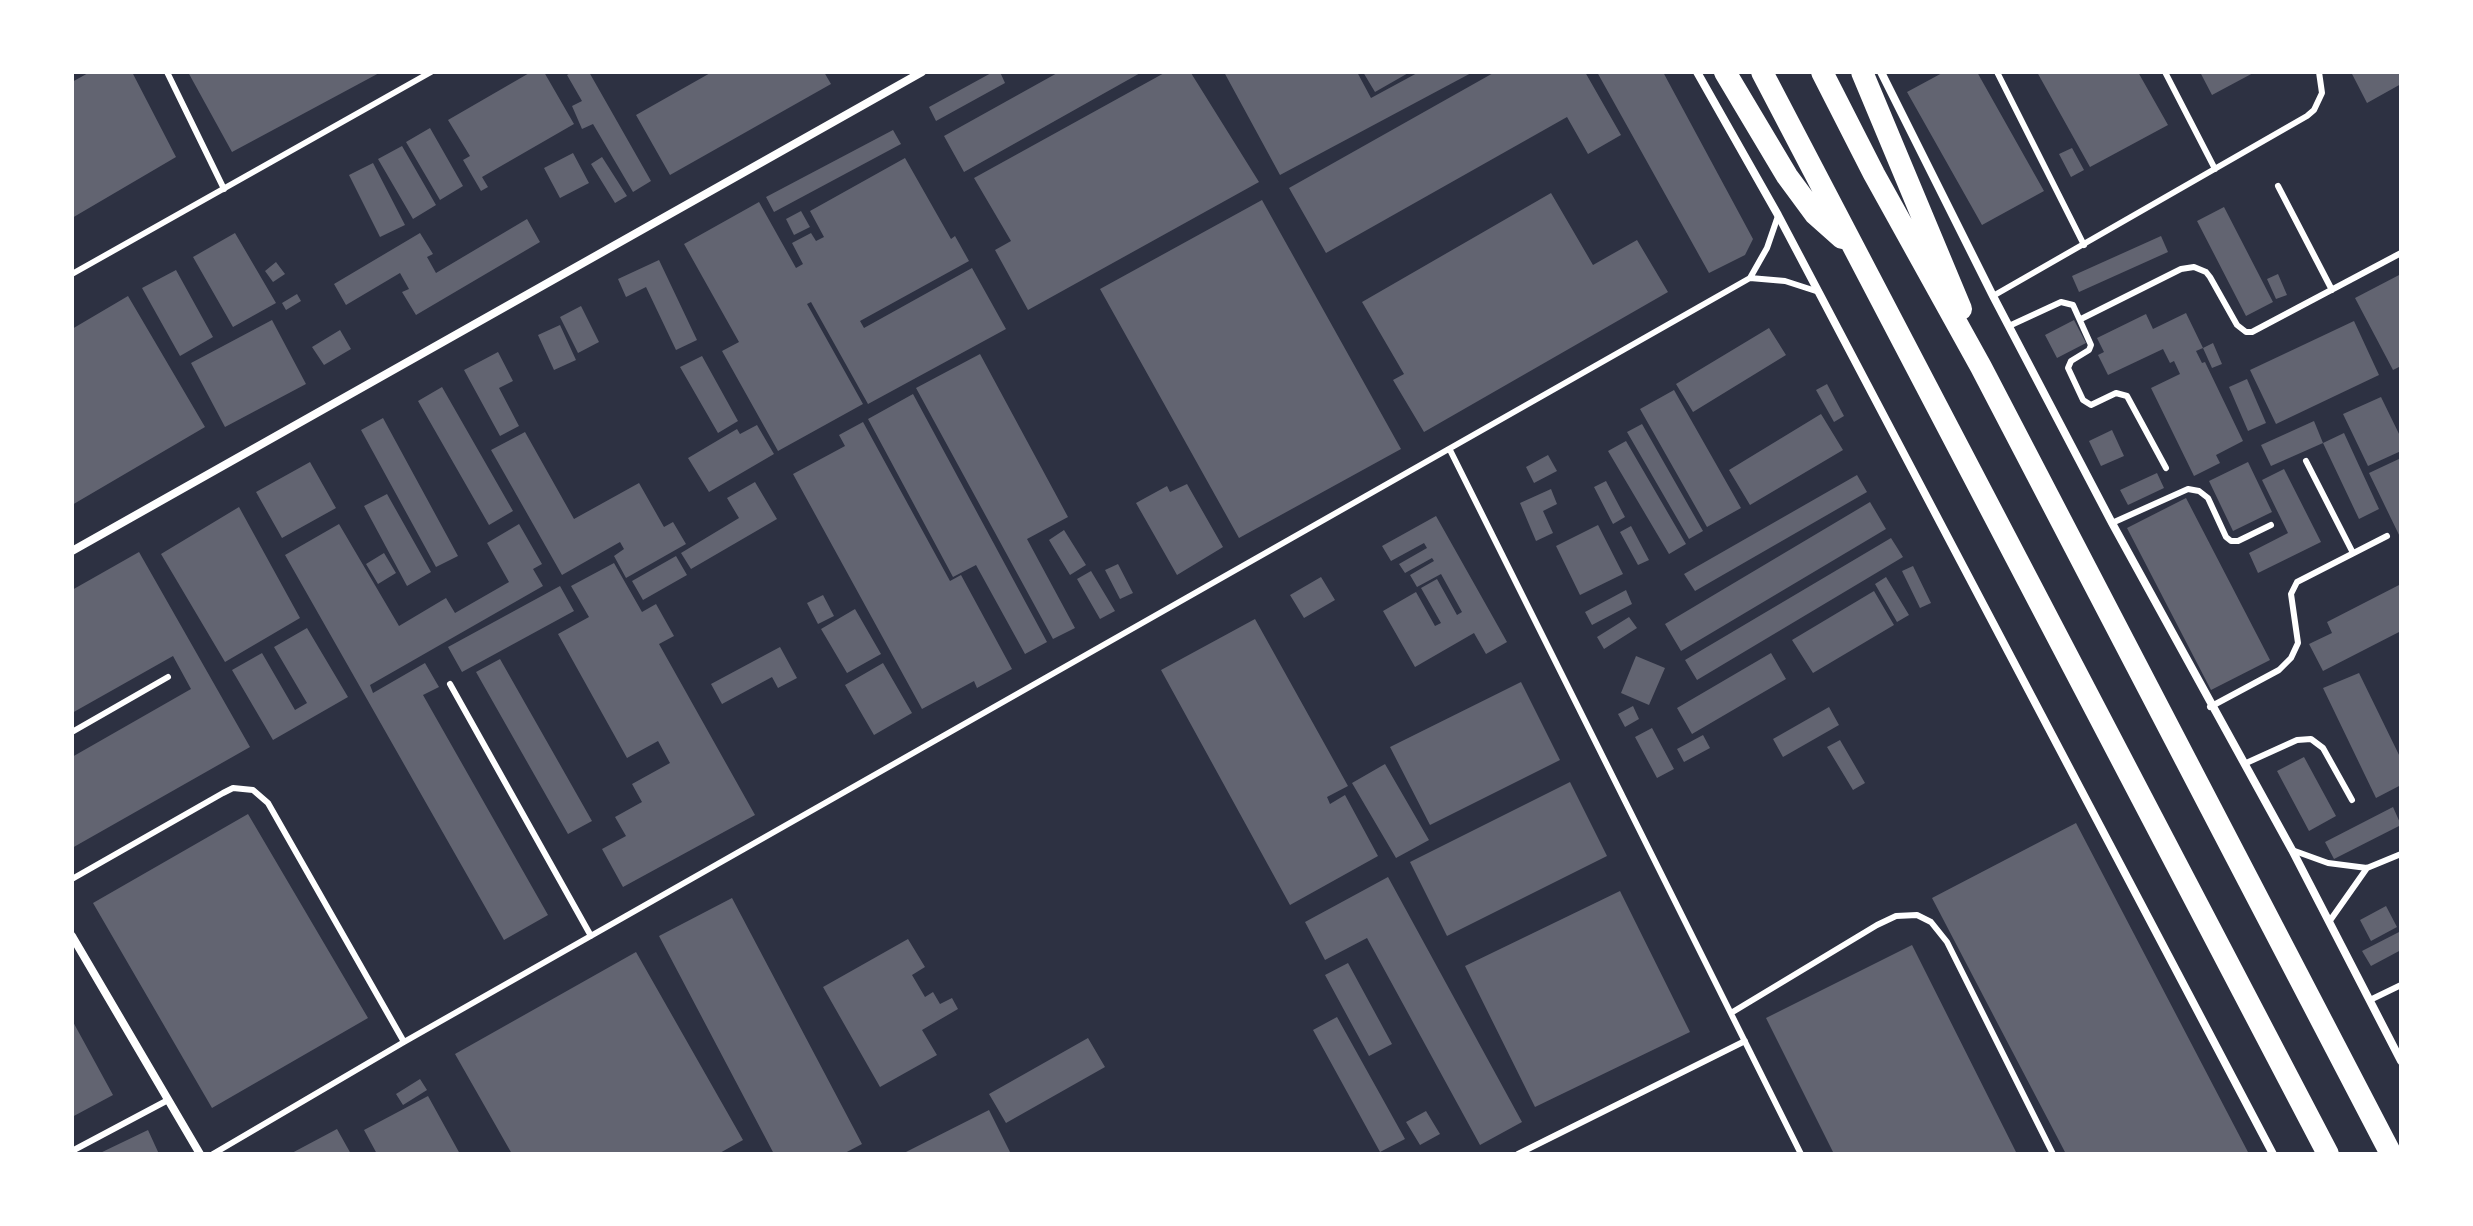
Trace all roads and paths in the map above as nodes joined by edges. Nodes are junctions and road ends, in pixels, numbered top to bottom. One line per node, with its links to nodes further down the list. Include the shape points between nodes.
1 (167, 72): 15 (lane)
2 (431, 72): 15 (lane)
3 (922, 72): 34 (street)
4 (1697, 72): 16 (street)
5 (1725, 72): 17 (highway, via 1815,214)
6 (1762, 72): 17 (highway)
7 (1822, 72): 27 (highway)
8 (1862, 72): 27 (highway, via 1946,267)
9 (1881, 72): 24 (street)
10 (1997, 72): 18 (lane)
11 (2165, 72): 13 (lane)
12 (2319, 72): 13 (lane, via 2322,93 2314,110)
13 (2215, 169): 18 (lane)
14 (2278, 186): 22 (lane)
15 (224, 189): 20 (lane)
16 (1778, 215): 21 (lane); 23 (street)
17 (1850, 244): 63 (highway)
18 (2084, 245): 24 (lane)
19 (2401, 253): 22 (lane)
20 (72, 274)
21 (1750, 278): 23 (lane, via 1785,281); 28 (lane)
22 (2332, 290): 25 (lane, via 2258,331 2246,332 2206,272 2187,267)
23 (1819, 292): 62 (street)
24 (1993, 296): 26 (street)
25 (2081, 319): 26 (lane, via 2073,305 2061,302); 30 (lane, via 2091,345 2068,368 2083,400 2091,405 2116,393 2127,396)
26 (2009, 326): 31 (street)
27 (1981, 367): 64 (highway)
28 (1450, 450): 48 (lane); 51 (lane)
29 (2306, 461): 35 (lane)
30 (2166, 468)
31 (2112, 523): 32 (lane, via 2188,489 2208,498 2231,541); 38 (street)
32 (2271, 525)
33 (2387, 536): 35 (lane)
34 (72, 551)
35 (2353, 553): 38 (lane, via 2294,585 2298,643 2291,658 2279,670)
36 (168, 677): 39 (lane)
37 (450, 684): 48 (lane)
38 (2210, 707): 40 (street)
39 (72, 732)
40 (2244, 764): 41 (lane, via 2311,739 2323,748); 42 (street)
41 (2352, 800)
42 (2292, 850): 44 (lane, via 2328,863); 46 (street)
43 (2401, 854): 44 (lane)
44 (2367, 868): 46 (lane)
45 (72, 879): 53 (lane, via 233,788 253,790 268,803)
46 (2329, 922): 50 (street)
47 (72, 936): 55 (street)
48 (591, 936): 53 (lane)
49 (2401, 985): 50 (lane)
50 (2370, 1000): 54 (street)
51 (1731, 1013): 52 (lane); 61 (lane, via 1877,925 1896,916 1917,915 1947,942)
52 (1745, 1041): 59 (lane); 60 (lane)
53 (404, 1042): 58 (lane)
54 (2401, 1061)
55 (168, 1100): 56 (lane); 57 (street)
56 (72, 1151)
57 (200, 1154)
58 (213, 1154)
59 (1518, 1154)
60 (1801, 1154)
61 (2053, 1154)
62 (2273, 1154)
63 (2328, 1154)
64 (2391, 1154)

